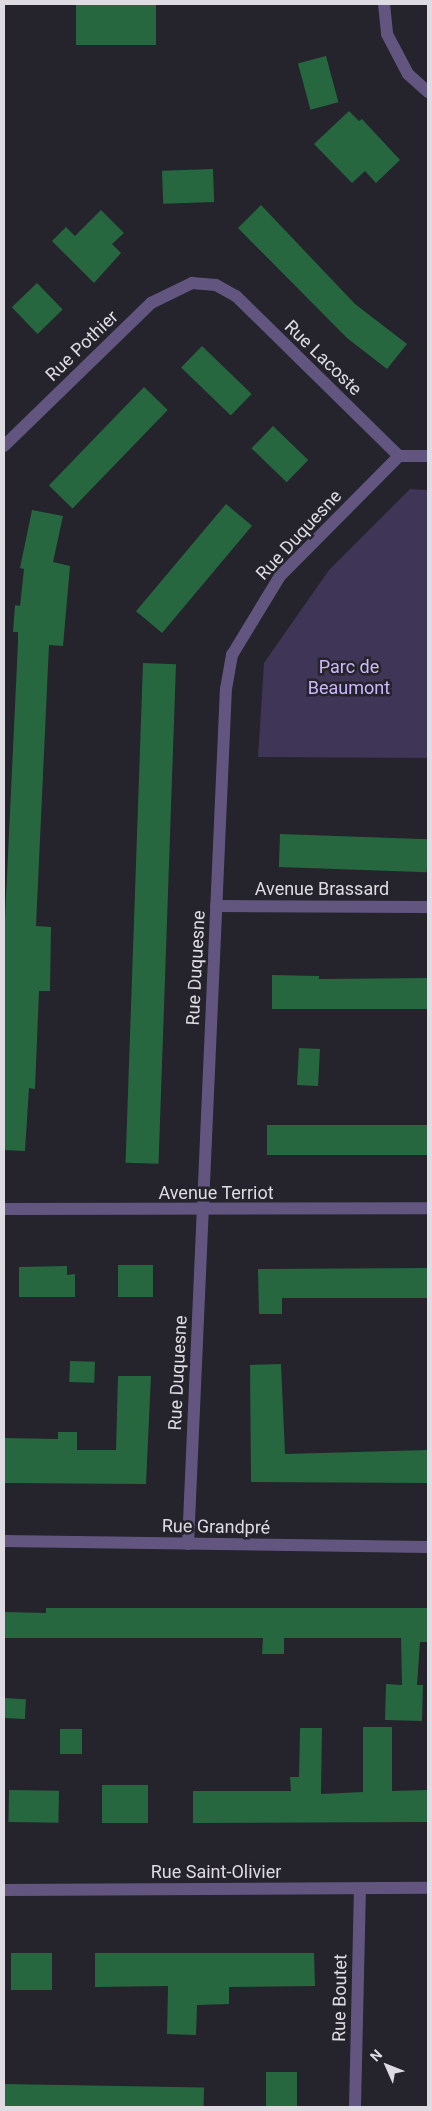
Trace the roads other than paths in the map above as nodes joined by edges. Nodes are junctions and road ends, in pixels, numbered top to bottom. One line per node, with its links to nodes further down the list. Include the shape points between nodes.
1 (384, 4): 2 (street, via 387,34 408,74)
2 (428, 92)
3 (192, 283): 4 (street, Rue Pothier, via 151,303); 5 (street, Rue Lacoste, via 216,285 236,296)
4 (4, 446)
5 (399, 456): 6 (street); 7 (street, Rue Duquesne, via 280,576 232,656 226,689)
6 (428, 456)
7 (216, 906): 8 (street, Avenue Brassard); 11 (street, Rue Duquesne)
8 (428, 907)
9 (428, 1208): 11 (street, Avenue Terriot)
10 (4, 1209): 11 (street, Avenue Terriot)
11 (203, 1211): 13 (street, Rue Duquesne)
12 (4, 1540): 13 (street, Rue Grandpré)
13 (188, 1544): 14 (street, Rue Grandpré)
14 (428, 1547)
15 (428, 1888): 16 (street, Rue Saint-Olivier)
16 (360, 1889): 17 (street, Rue Saint-Olivier); 18 (street, Rue Boutet)
17 (4, 1890)
18 (355, 2107)

